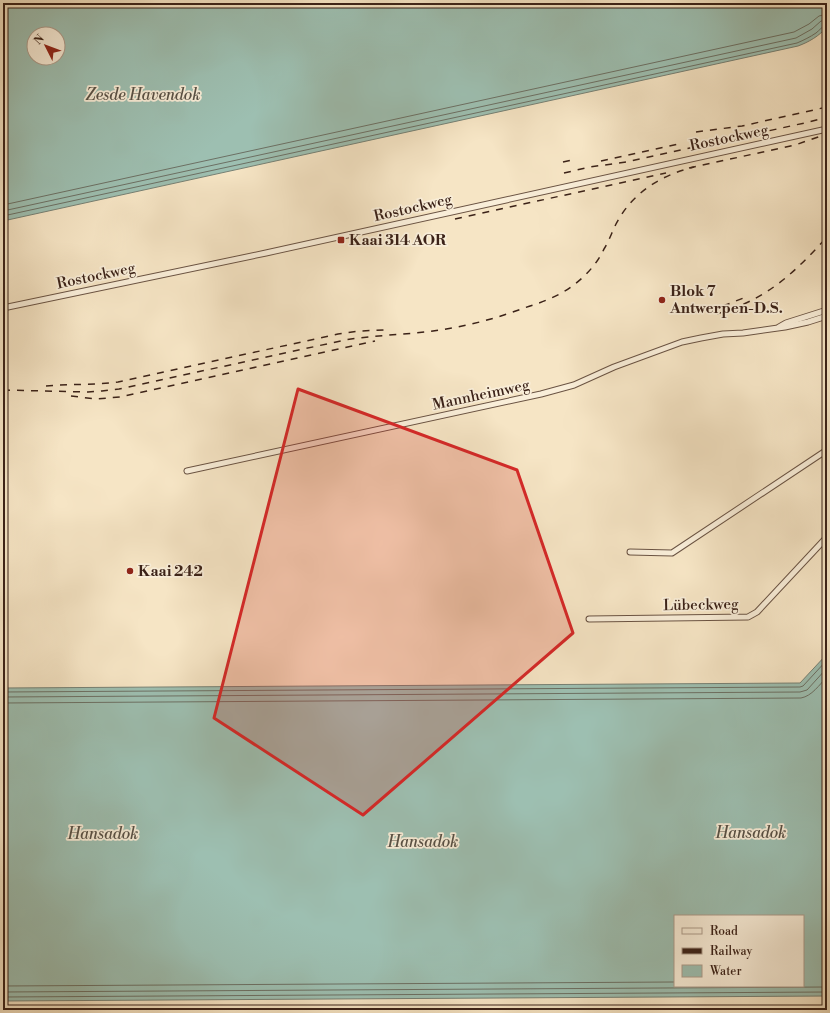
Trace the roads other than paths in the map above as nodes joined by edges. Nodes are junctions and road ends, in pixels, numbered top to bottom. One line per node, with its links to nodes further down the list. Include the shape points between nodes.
1 (827, 129): 2 (street, Rostockweg, via 266,253)
2 (3, 308)
3 (827, 310): 5 (street, Mannheimweg)
4 (827, 316): 5 (street, Mannheimweg)
5 (774, 329): 7 (street, Mannheimweg, via 723,334 682,342 564,388)
6 (827, 450): 9 (street, via 672,553)
7 (187, 471)
8 (827, 537): 10 (street, Lübeckweg, via 757,612 748,617)
9 (630, 552)
10 (589, 619)

